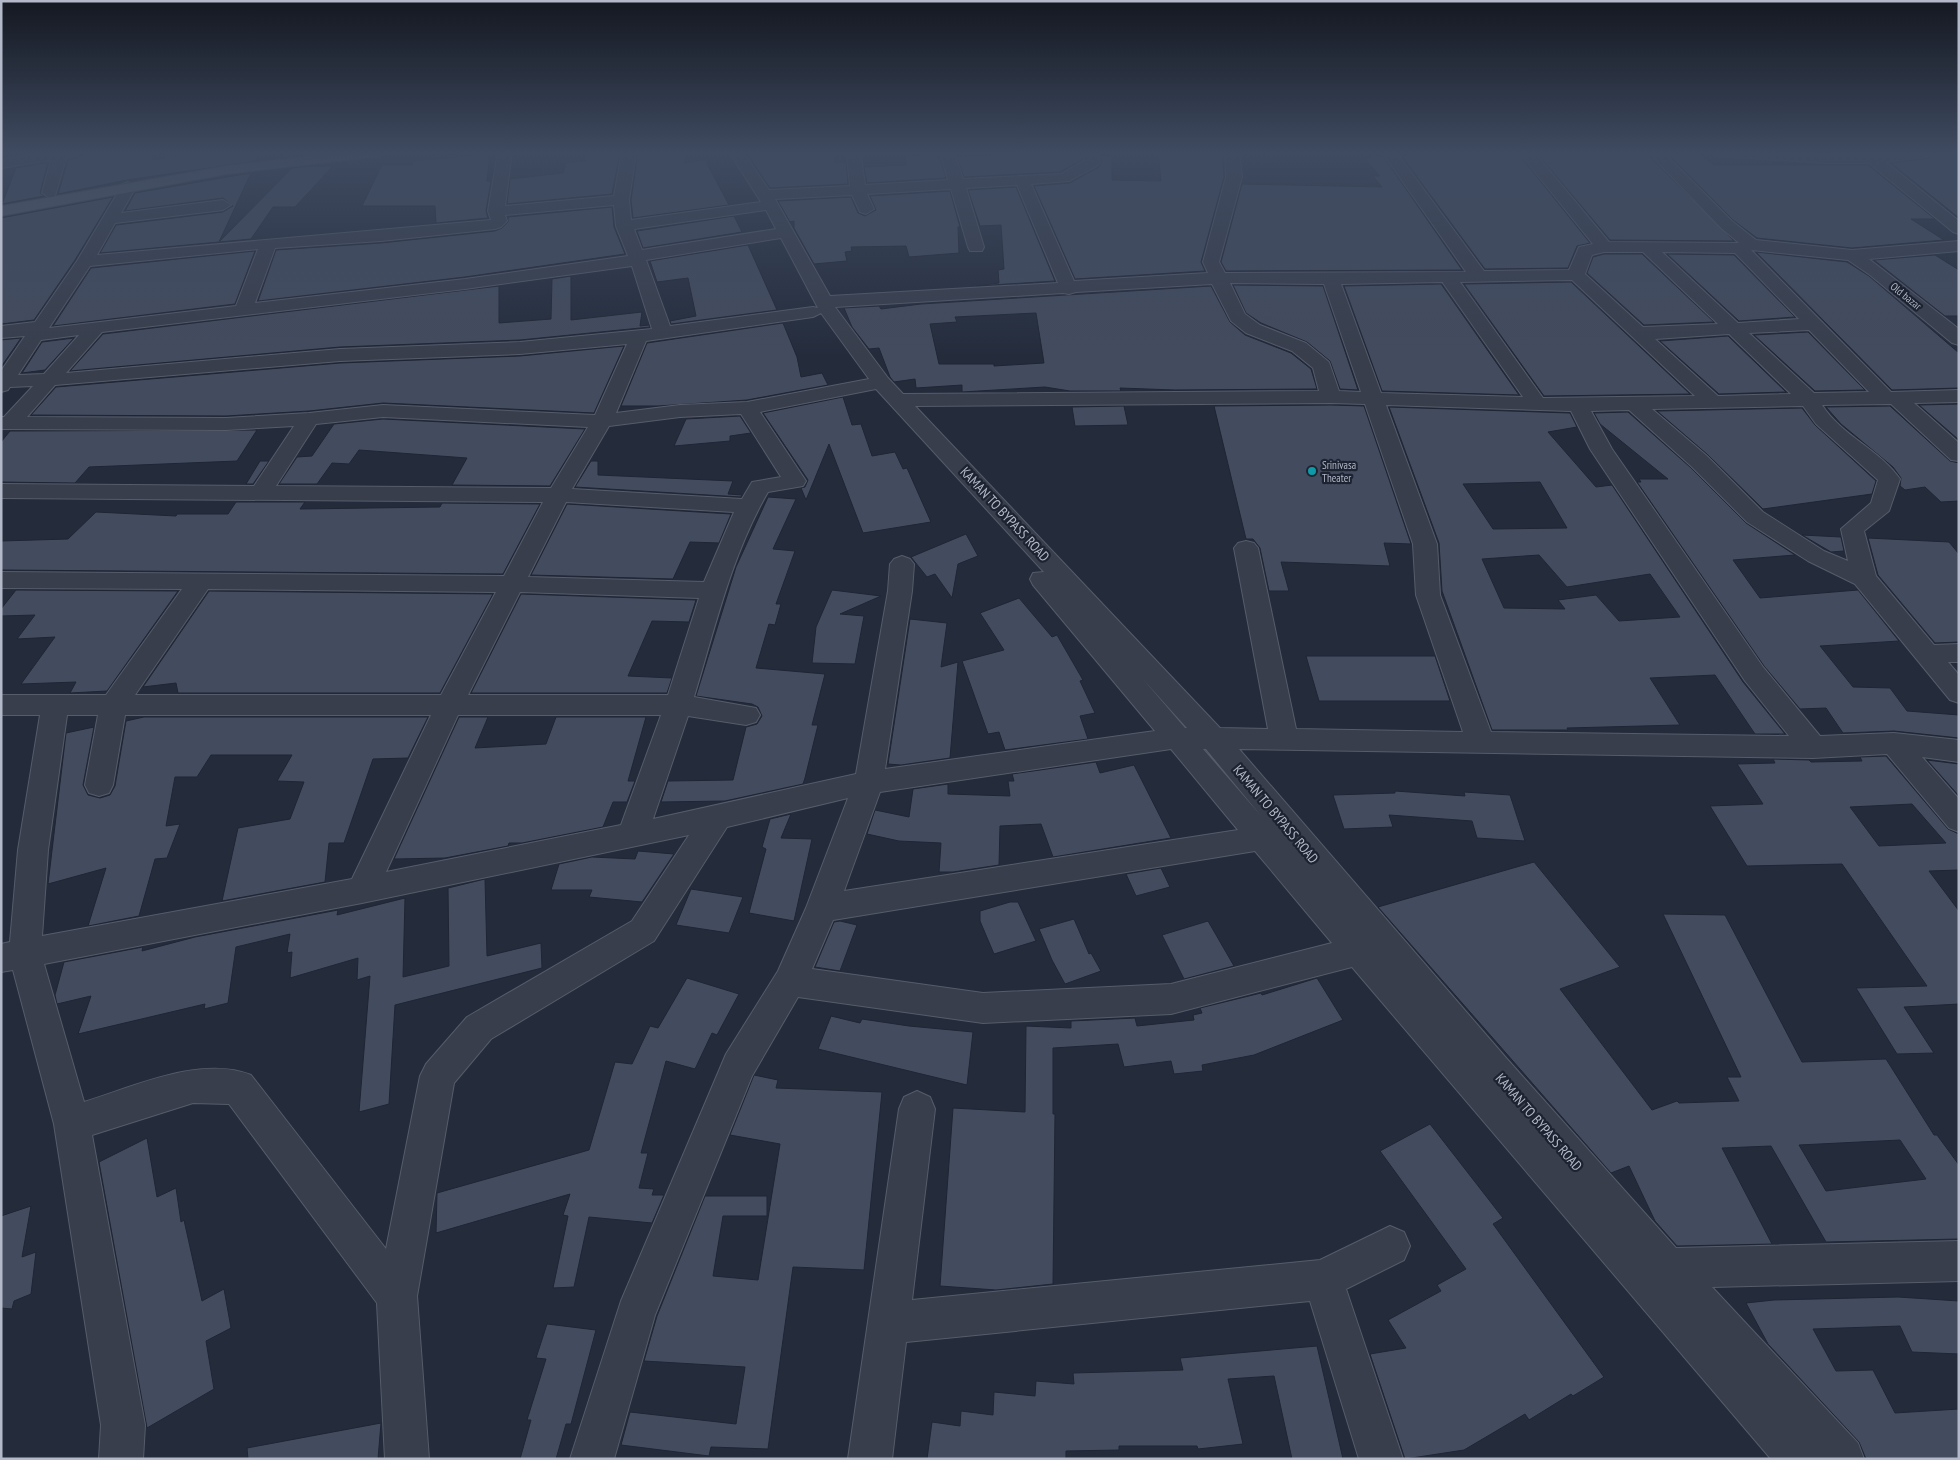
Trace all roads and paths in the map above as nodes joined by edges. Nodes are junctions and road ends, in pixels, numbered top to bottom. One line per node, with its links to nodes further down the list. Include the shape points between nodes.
1 (109, 220): 22 (street)
2 (499, 220): 14 (street, via 486,225 381,236)
3 (623, 220): 12 (street)
4 (659, 220): 12 (street)
5 (771, 220): 13 (street, KAMAN TO BYPASS ROAD)
6 (968, 220): 18 (street)
7 (1039, 220): 28 (street)
8 (1222, 220): 25 (street, via 1211,262)
9 (1439, 220): 24 (street)
10 (1583, 220): 15 (street)
11 (1722, 220): 16 (street)
12 (624, 226): 21 (street)
13 (778, 234): 21 (street); 29 (street, KAMAN TO BYPASS ROAD)
14 (268, 243): 22 (street); 30 (street)
15 (1604, 246): 19 (street); 23 (street, via 1585,251)
16 (1746, 246): 19 (street); 20 (street); 31 (street)
17 (1959, 246): 20 (street)
18 (976, 247)
19 (1648, 248): 32 (street)
20 (1852, 255): 38 (street, Old bazar)
21 (638, 258): 30 (street, via 465,284); 37 (street)
22 (85, 261): 34 (street)
23 (1576, 275): 24 (street); 36 (street)
24 (1480, 276): 27 (street)
25 (1218, 278): 26 (street); 28 (street); 44 (street, via 1237,318 1253,329 1299,347 1322,366)
26 (1331, 279): 27 (street); 47 (street)
27 (1450, 279): 49 (street)
28 (1069, 289): 29 (street)
29 (818, 307): 37 (street); 42 (street, KAMAN TO BYPASS ROAD)
30 (244, 309): 33 (street)
31 (1816, 324): 32 (street); 45 (street)
32 (1730, 327): 36 (street); 48 (street)
33 (96, 328): 34 (street); 40 (street)
34 (37, 331): 35 (street); 41 (street)
35 (1, 332)
36 (1637, 332): 51 (street)
37 (664, 333): 39 (street)
38 (1956, 335)
39 (638, 337): 40 (street, via 520,348 340,355); 55 (street)
40 (51, 380): 41 (street); 56 (street)
41 (3, 383)
42 (874, 384): 46 (street, KAMAN TO BYPASS ROAD); 53 (street); 79 (street, KAMAN TO BYPASS ROAD, via 930,457 1010,542)
43 (1959, 396): 45 (street)
44 (1331, 397): 46 (street); 47 (street)
45 (1890, 397): 48 (street); 57 (street)
46 (898, 400): 78 (street, KAMAN TO BYPASS ROAD)
47 (1372, 400): 49 (street); 81 (street, via 1425,544 1428,595)
48 (1810, 400): 51 (street); 64 (street, via 1813,408 1889,479 1881,506 1852,529)
49 (1537, 403): 52 (street)
50 (1633, 403): 51 (street); 52 (street); 64 (street, via 1699,460 1755,517 1816,556)
51 (1714, 403)
52 (1578, 405): 83 (street, via 1601,449 1749,666)
53 (747, 408): 55 (street, via 680,411); 61 (street, via 795,481 760,487)
54 (309, 419): 55 (street, via 383,411); 56 (street, via 226,424); 59 (street)
55 (602, 421): 60 (street)
56 (6, 423)
57 (1959, 456)
58 (1, 491): 59 (street)
59 (261, 492): 60 (street)
60 (558, 495): 61 (street); 67 (street)
61 (747, 506): 68 (street)
62 (1246, 548): 80 (street)
63 (902, 564): 85 (street)
64 (1864, 578): 70 (street)
65 (1, 580): 66 (street)
66 (201, 581): 67 (street); 76 (street)
67 (511, 584): 68 (street); 73 (street)
68 (713, 590): 75 (street)
69 (1959, 653): 70 (street)
70 (1926, 654): 71 (street)
71 (1959, 693)
72 (1, 704): 74 (street)
73 (450, 704): 75 (street); 76 (street); 91 (street)
74 (55, 705): 76 (street); 94 (street)
75 (678, 705): 77 (street); 89 (street)
76 (114, 706): 86 (street)
77 (746, 715)
78 (1212, 737): 79 (street); 80 (street); 100 (street, KAMAN TO BYPASS ROAD)
79 (1176, 738): 85 (street); 90 (street, KAMAN TO BYPASS ROAD)
80 (1284, 740): 81 (street)
81 (1481, 743): 83 (street)
82 (1894, 743): 83 (street); 84 (street); 88 (street)
83 (1813, 747)
84 (1959, 751)
85 (869, 782): 87 (street); 92 (street)
86 (99, 785)
87 (717, 818): 89 (street); 102 (street, via 643,931 478,1028 438,1076)
88 (1959, 820)
89 (633, 834): 91 (street)
90 (1262, 838): 92 (street); 93 (street, KAMAN TO BYPASS ROAD)
91 (362, 890): 94 (street)
92 (822, 908): 95 (street)
93 (1358, 951): 95 (street, via 1171,1000 983,1008); 109 (street, KAMAN TO BYPASS ROAD)
94 (13, 956): 97 (street)
95 (790, 981): 106 (street, via 738,1066 635,1315)
96 (917, 1110): 103 (street)
97 (72, 1124): 102 (street, via 193,1086 238,1087); 104 (street, via 123,1425)
98 (1390, 1246): 101 (street)
99 (1959, 1261): 100 (street)
100 (1666, 1268): 110 (street, KAMAN TO BYPASS ROAD)
101 (1324, 1280): 103 (street); 108 (street)
102 (397, 1296): 105 (street)
103 (888, 1323): 107 (street)
104 (121, 1459)
105 (406, 1459)
106 (592, 1459)
107 (870, 1459)
108 (1381, 1459)
109 (1800, 1459)
110 (1842, 1459)

